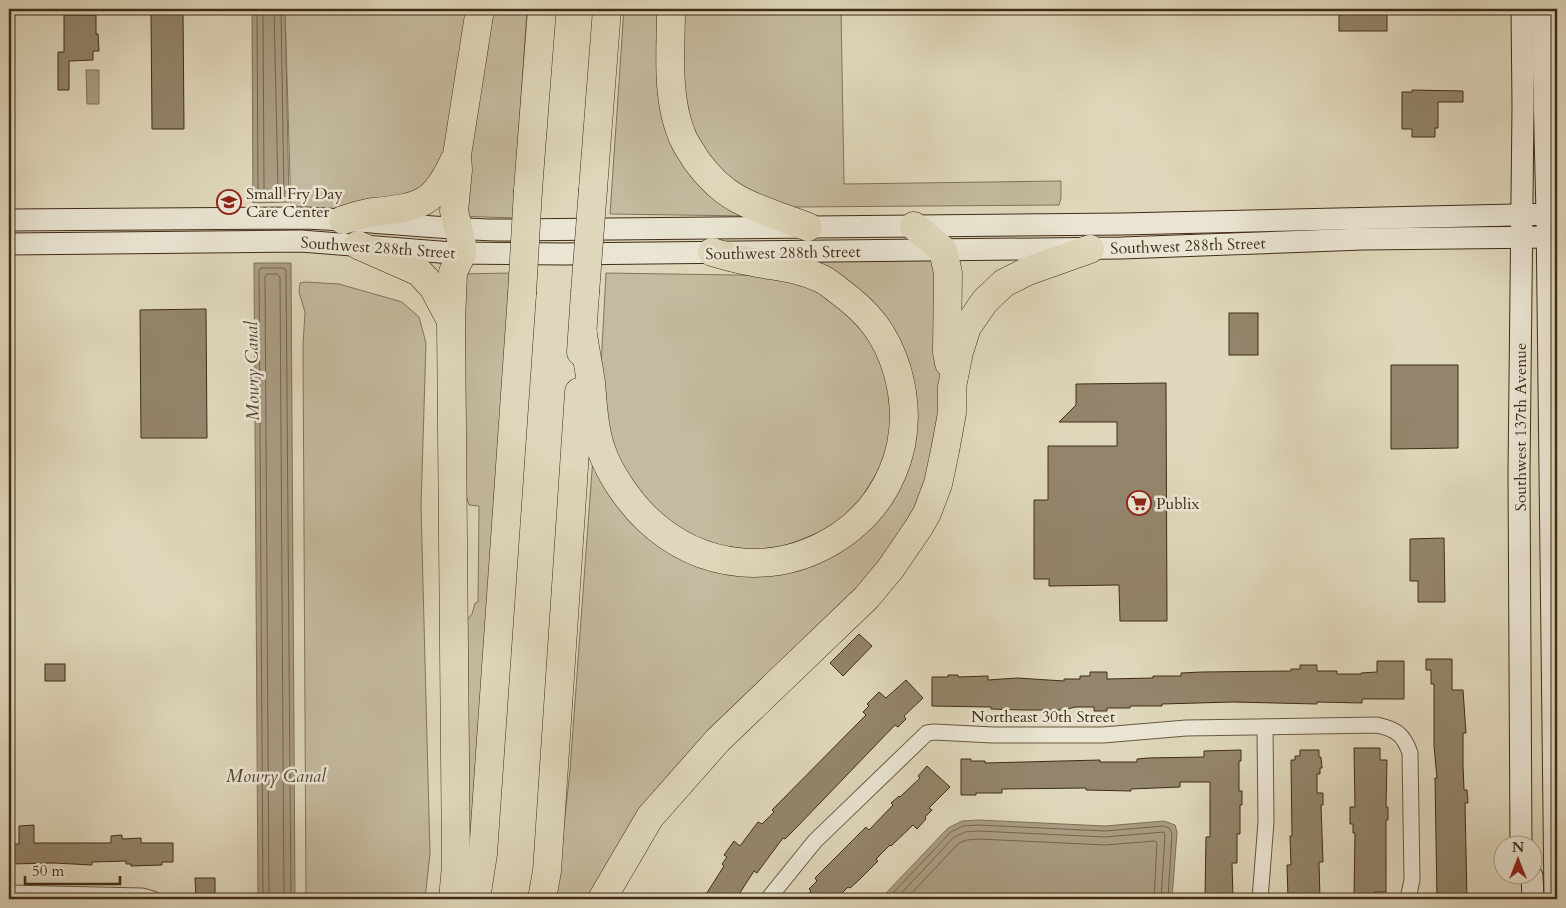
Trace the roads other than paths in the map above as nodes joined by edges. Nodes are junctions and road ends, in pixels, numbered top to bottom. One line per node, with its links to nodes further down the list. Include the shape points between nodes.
1 (480, 9): 6 (highway)
2 (542, 9): 33 (highway, bridge, via 483,854)
3 (607, 9): 22 (highway, bridge)
4 (671, 9): 12 (highway, via 674,113 681,135 691,151 703,170 736,198)
5 (1532, 10): 7 (main road, Southwest 137th Avenue); 8 (main road, Southwest 137th Avenue)
6 (457, 155): 10 (highway, via 444,182 422,202 408,208 372,212); 15 (highway, via 454,218)
7 (1522, 214): 8 (main road, Southwest 288th Street); 11 (main road, Southwest 288th Street); 13 (main road, Southwest 137th Avenue)
8 (1552, 214): 14 (main road, Southwest 137th Avenue)
9 (9, 220): 10 (main road, Southwest 288th Street)
10 (343, 220): 15 (main road, Southwest 288th Street)
11 (914, 226): 12 (main road, Southwest 288th Street); 19 (highway)
12 (808, 227): 15 (main road, Southwest 288th Street)
13 (1521, 237): 14 (main road, Southwest 288th Street); 18 (main road, Southwest 288th Street, via 1356,239); 25 (main road, Southwest 137th Avenue)
14 (1552, 237): 41 (main road, Southwest 137th Avenue)
15 (460, 242): 17 (main road, Southwest 288th Street); 20 (main road, Southwest 288th Street); 21 (highway, via 453,272)
16 (9, 244): 17 (main road, Southwest 288th Street, via 301,241)
17 (358, 245): 21 (highway, via 419,272 433,287)
18 (1090, 249): 19 (main road, Southwest 288th Street); 23 (highway, via 1028,271 1004,283 985,301 967,327)
19 (943, 250): 20 (main road, Southwest 288th Street); 23 (highway, via 948,273 947,352)
20 (712, 252): 22 (highway, via 754,263 793,268 823,279 859,305 885,338 902,387 904,409 899,453 884,488 862,519 823,547 776,562 742,563 698,553 656,528 622,491 601,450 593,416)
21 (451, 322): 32 (highway, via 456,865)
22 (583, 334): 34 (highway, via 547,871)
23 (952, 387): 35 (highway, via 952,413 938,484 923,520 891,568 867,597 718,740 650,817)
24 (1265, 727): 36 (street, Northeast 30th Street, via 1186,728 1102,735 928,734 815,841); 37 (street, via 1266,822); 38 (street, Northeast 30th Street, via 1377,726 1399,732 1410,753 1412,880)
25 (1521, 770): 26 (main road, Southwest 137th Avenue); 27 (main road, via 1532,790)
26 (1521, 836)
27 (1532, 836)
28 (1521, 886): 39 (main road)
29 (1532, 886): 40 (main road)
30 (9, 893): 31 (street, via 142,896)
31 (152, 899)
32 (453, 899)
33 (476, 899)
34 (542, 899)
35 (602, 899)
36 (768, 899)
37 (1260, 899)
38 (1408, 899)
39 (1521, 899)
40 (1533, 899)
41 (1555, 899)

